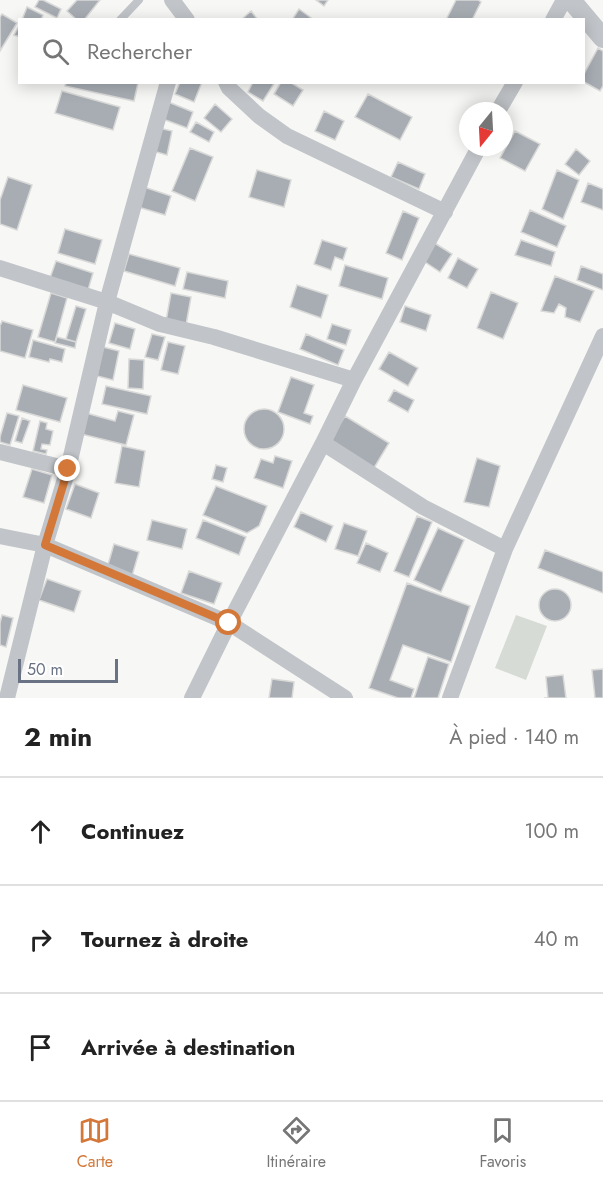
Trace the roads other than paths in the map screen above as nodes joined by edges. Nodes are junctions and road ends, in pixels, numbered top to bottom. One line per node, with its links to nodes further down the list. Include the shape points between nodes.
1 (139, 0): 5 (lane)
2 (172, 0): 6 (street)
3 (564, 0): 7 (street)
4 (571, 0): 8 (street)
5 (122, 18)
6 (185, 18)
7 (554, 18)
8 (603, 38)
9 (167, 84): 16 (street)
10 (227, 84): 14 (street, via 259,116 287,136)
11 (514, 84): 12 (street)
12 (503, 102)
13 (474, 156): 14 (street)
14 (445, 212): 18 (street)
15 (0, 268): 16 (street)
16 (107, 302): 18 (street, via 160,324); 21 (street)
17 (603, 336): 24 (street)
18 (354, 380): 19 (street)
19 (323, 442): 24 (street, via 423,507); 25 (street)
20 (0, 452): 21 (street)
21 (68, 469): 23 (street)
22 (0, 536): 23 (street)
23 (45, 545): 25 (street); 26 (street)
24 (505, 549): 29 (street)
25 (229, 623): 27 (street); 28 (street)
26 (7, 698)
27 (192, 698)
28 (345, 698)
29 (450, 698)

